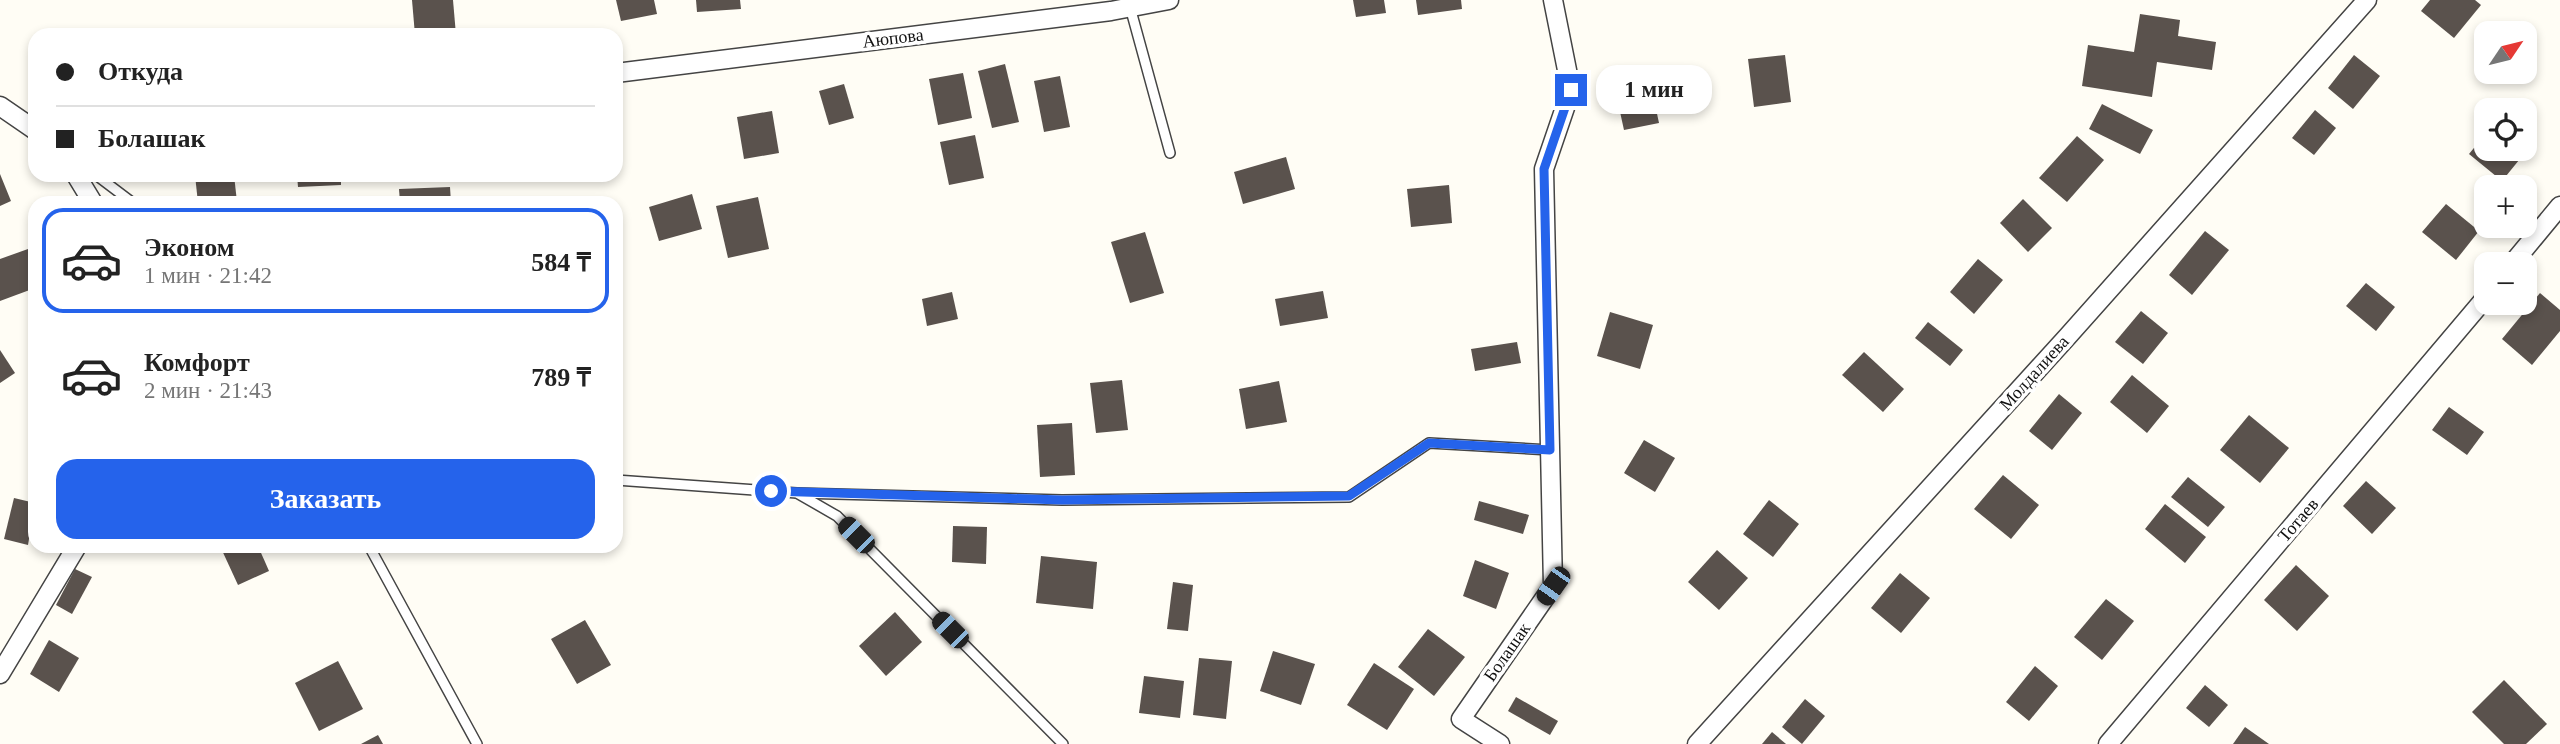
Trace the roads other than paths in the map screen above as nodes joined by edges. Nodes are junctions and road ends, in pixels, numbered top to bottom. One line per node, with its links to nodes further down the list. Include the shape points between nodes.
1 (1169, 0): 4 (street, Аюпова)
2 (1553, 0): 14 (street, Болашак, via 1571,90 1544,169)
3 (2367, 0): 24 (street, Молдалиева)
4 (1130, 7): 5 (street, Аюпова); 8 (lane)
5 (623, 72)
6 (0, 106): 7 (street)
7 (28, 125)
8 (1170, 153)
9 (105, 182): 10 (lane)
10 (124, 196)
11 (2560, 206): 12 (street)
12 (2522, 252)
13 (2474, 311): 25 (street, Тотаев)
14 (1550, 450): 16 (lane, via 1429,443 1349,496 1062,500); 23 (street, Болашак, via 1553,586 1461,719)
15 (623, 481): 16 (lane)
16 (797, 493): 22 (lane, via 837,516)
17 (72, 553): 19 (street)
18 (373, 553): 21 (lane)
19 (7, 650): 20 (street)
20 (0, 674)
21 (477, 744)
22 (1063, 744)
23 (1500, 744)
24 (1697, 744)
25 (2109, 744)

